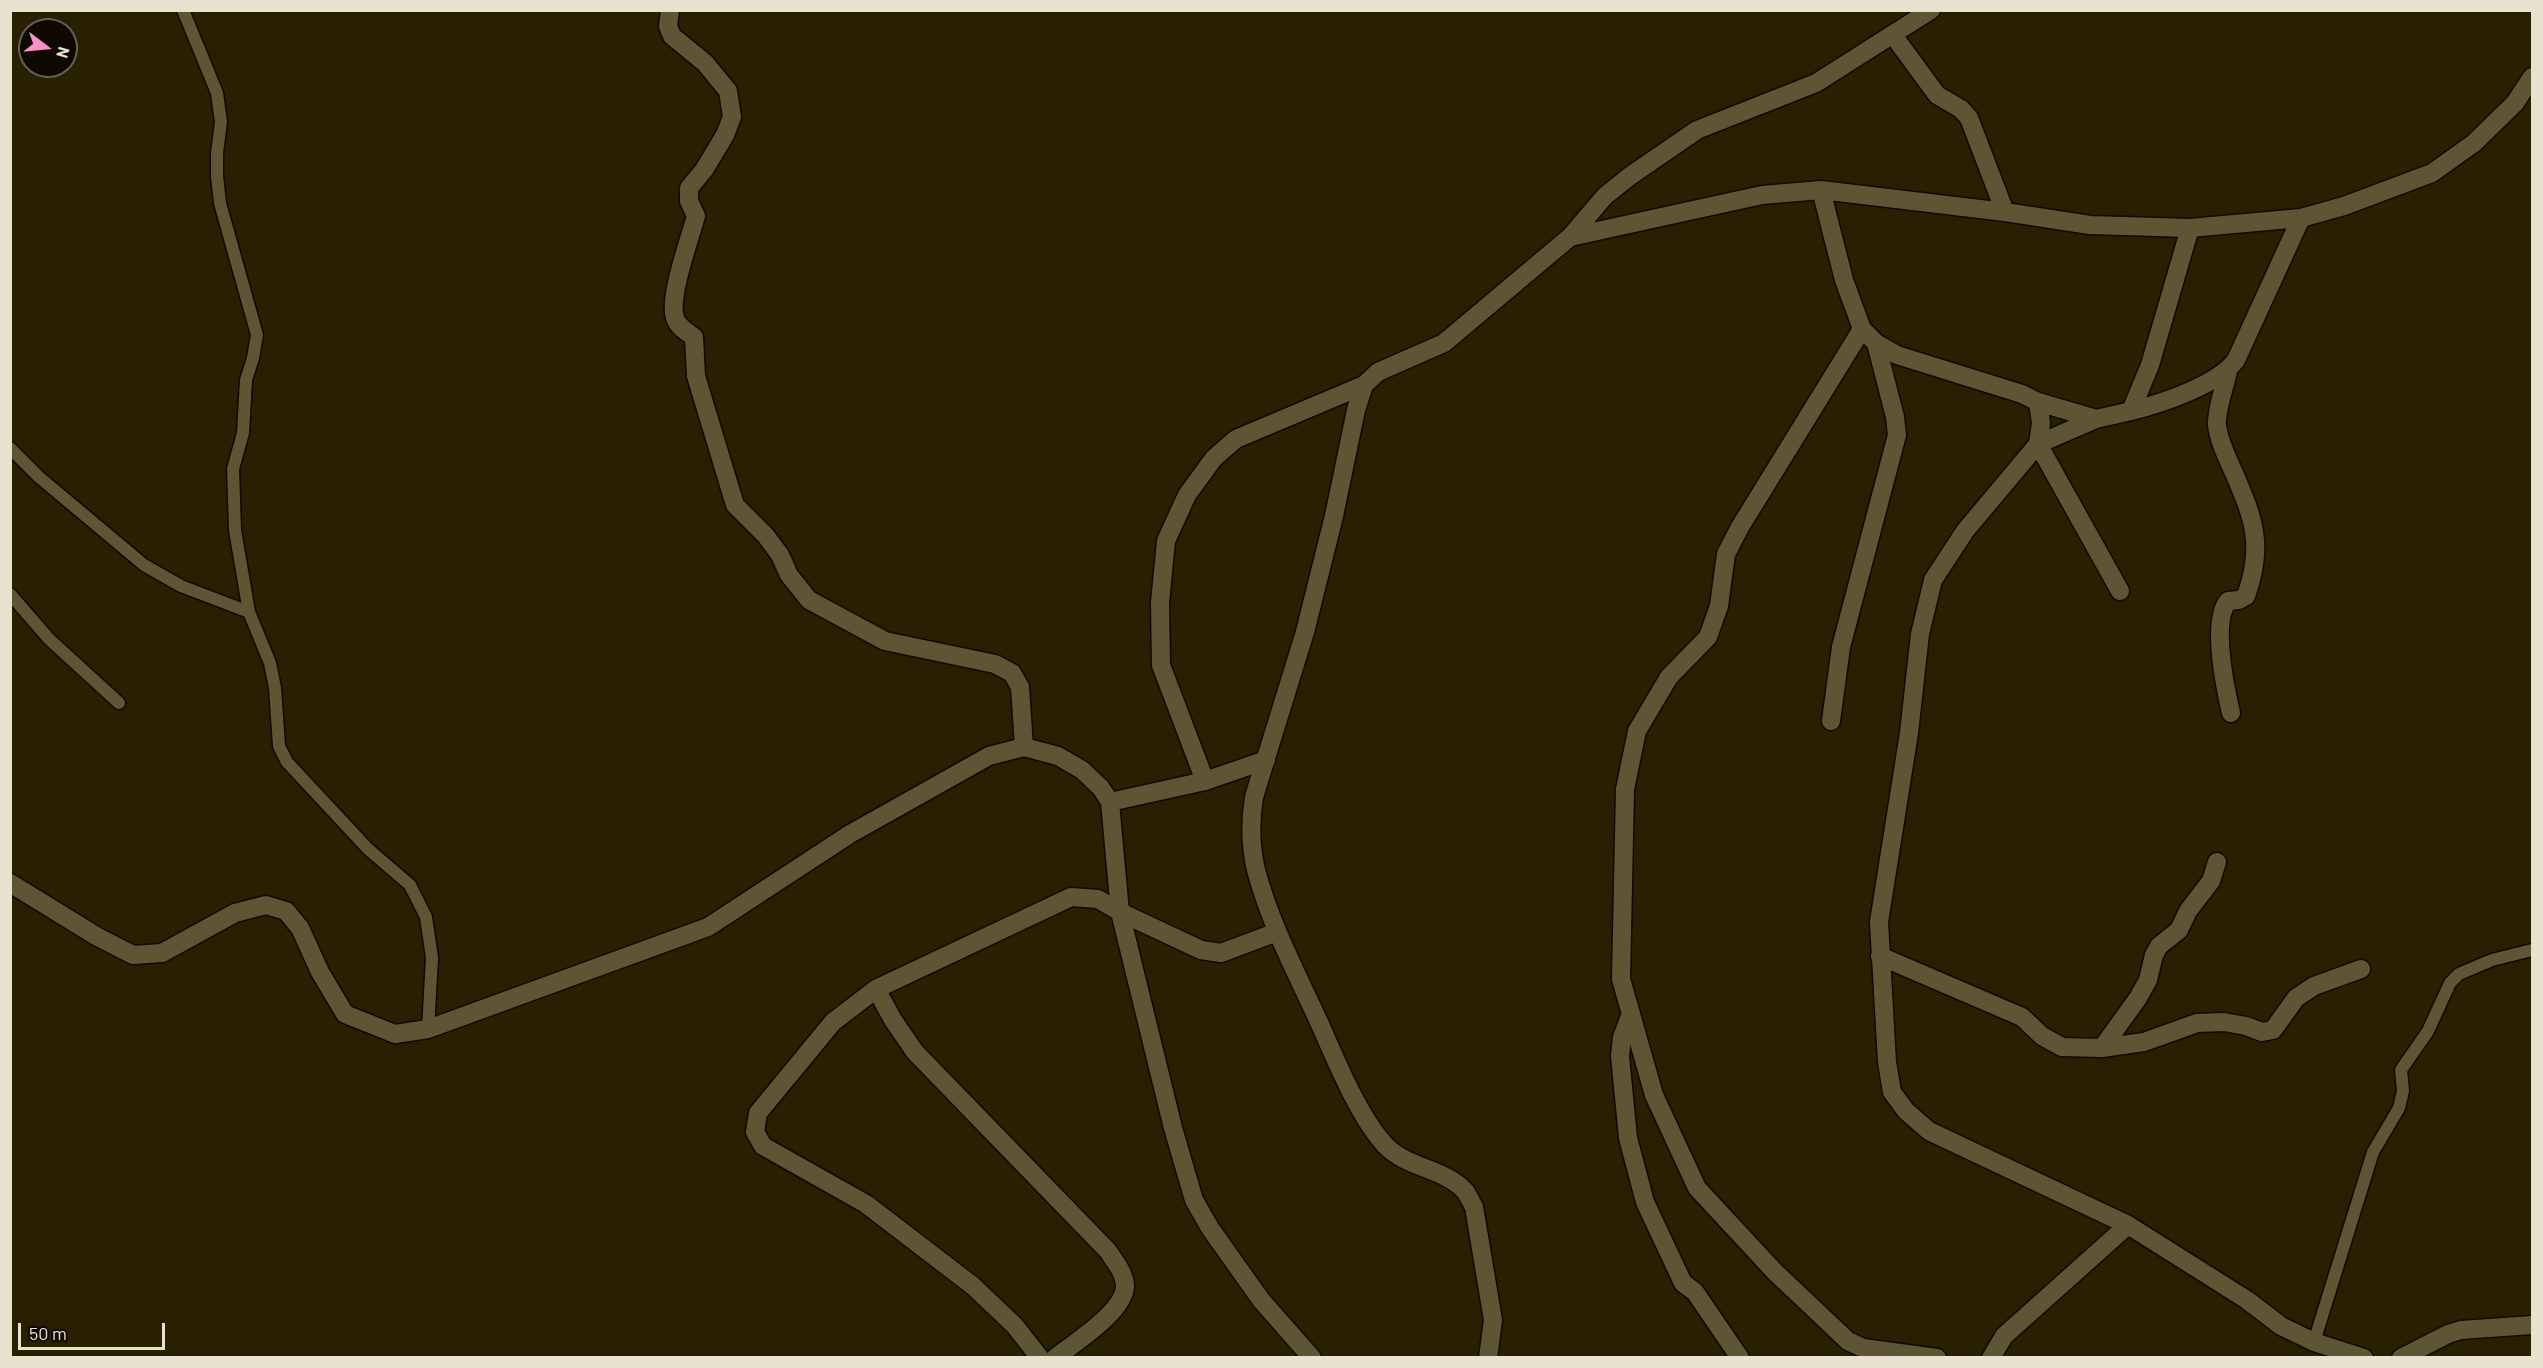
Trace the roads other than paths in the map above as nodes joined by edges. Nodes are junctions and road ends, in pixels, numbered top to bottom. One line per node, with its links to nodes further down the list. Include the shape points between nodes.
1 (183, 10): 22 (lane, via 218,93 220,203 257,335 246,380 243,433 233,469 232,496)
2 (670, 10): 26 (street, via 668,26 672,36 705,63 728,91 732,117 704,170 689,188 689,201 696,216 674,297 674,316 678,326 694,338 696,376 735,505 766,536 809,600 885,641 995,664 1012,673 1020,687)
3 (1931, 10): 4 (street)
4 (1893, 34): 7 (street, via 1937,95 1969,118); 10 (street, via 1816,83 1696,130 1613,189)
5 (2532, 77): 8 (street, via 2515,103 2474,143 2432,173)
6 (1821, 190): 7 (street); 10 (street, via 1762,195); 11 (street, via 1844,280)
7 (2005, 212): 9 (street, via 2090,225)
8 (2301, 218): 9 (street); 13 (street)
9 (2190, 228): 16 (street, via 2150,365)
10 (1570, 237): 14 (street, via 1444,343 1378,372)
11 (1862, 329): 12 (street); 38 (street, via 1730,545 1719,606 1708,638 1669,677 1637,731 1624,789 1622,868 1621,979)
12 (1876, 343): 15 (street, via 1897,356); 25 (street, via 1897,435 1841,647)
13 (2228, 371): 16 (street, via 2162,404); 24 (street, via 2217,423 2258,544 2255,573 2246,596 2228,601 2221,610 2222,668)
14 (1364, 385): 27 (street, via 1305,632); 28 (street, via 1236,439 1214,458 1187,495 1166,541 1160,603 1161,665)
15 (2038, 402): 17 (street); 18 (street)
16 (2131, 411): 17 (street)
17 (2096, 419): 18 (street)
18 (2038, 444): 20 (street); 35 (street, via 1965,531 1933,580 1920,634 1909,733 1879,922)
19 (10, 448): 22 (lane, via 144,565 181,586)
20 (2120, 591)
21 (10, 594): 23 (lane, via 56,646)
22 (249, 612): 39 (lane, via 270,663 279,746 287,762 368,849 410,885 426,917 432,958)
23 (119, 703)
24 (2231, 713)
25 (1831, 721)
26 (1024, 747): 29 (street, via 1058,756 1082,770); 39 (street, via 988,756 850,834 708,927)
27 (1266, 760): 28 (street); 33 (street, via 1250,824 1256,869)
28 (1205, 781): 29 (street)
29 (1110, 802): 32 (street)
30 (2217, 862): 40 (street, via 2215,874 2179,930 2159,946 2138,998)
31 (10, 883): 39 (street, via 133,955 162,953 235,914 266,905 286,911 300,928 345,1014 395,1034)
32 (1120, 912): 33 (street, via 1201,950 1221,953); 37 (street, via 1098,899 1071,897); 47 (street, via 1194,1200 1261,1300)
33 (1277, 932): 48 (street, via 1373,1130 1402,1158 1448,1178 1465,1191 1474,1207 1493,1320)
34 (2532, 950): 43 (lane, via 2459,974 2450,983 2427,1031 2401,1070 2403,1091 2399,1108 2373,1152)
35 (1880, 956): 40 (street, via 2022,1017 2042,1036 2062,1047); 41 (street, via 1892,1092 1906,1111 1929,1131)
36 (2361, 969): 40 (street, via 2314,986 2296,998 2273,1030 2262,1032 2224,1022 2197,1023 2144,1042)
37 (876, 988): 45 (street, via 833,1022 758,1113 755,1132 763,1146 866,1204 973,1286 1015,1326); 46 (street, via 915,1052 1108,1251 1123,1274 1125,1287 1115,1310)
38 (1631, 1014): 49 (street, via 1620,1056 1628,1138 1645,1202 1683,1283 1695,1292); 50 (street, via 1654,1095 1697,1188 1775,1272 1848,1341 1863,1348)
39 (428, 1029)
40 (2102, 1048)
41 (2128, 1225): 43 (street, via 2281,1326); 51 (street, via 2004,1336)
42 (2532, 1325): 53 (street, via 2462,1330 2437,1338)
43 (2314, 1342): 44 (street)
44 (2339, 1354): 52 (street)
45 (1040, 1358)
46 (1055, 1358)
47 (1312, 1358)
48 (1488, 1358)
49 (1740, 1358)
50 (1936, 1358)
51 (1991, 1358)
52 (2364, 1358)
53 (2401, 1358)

